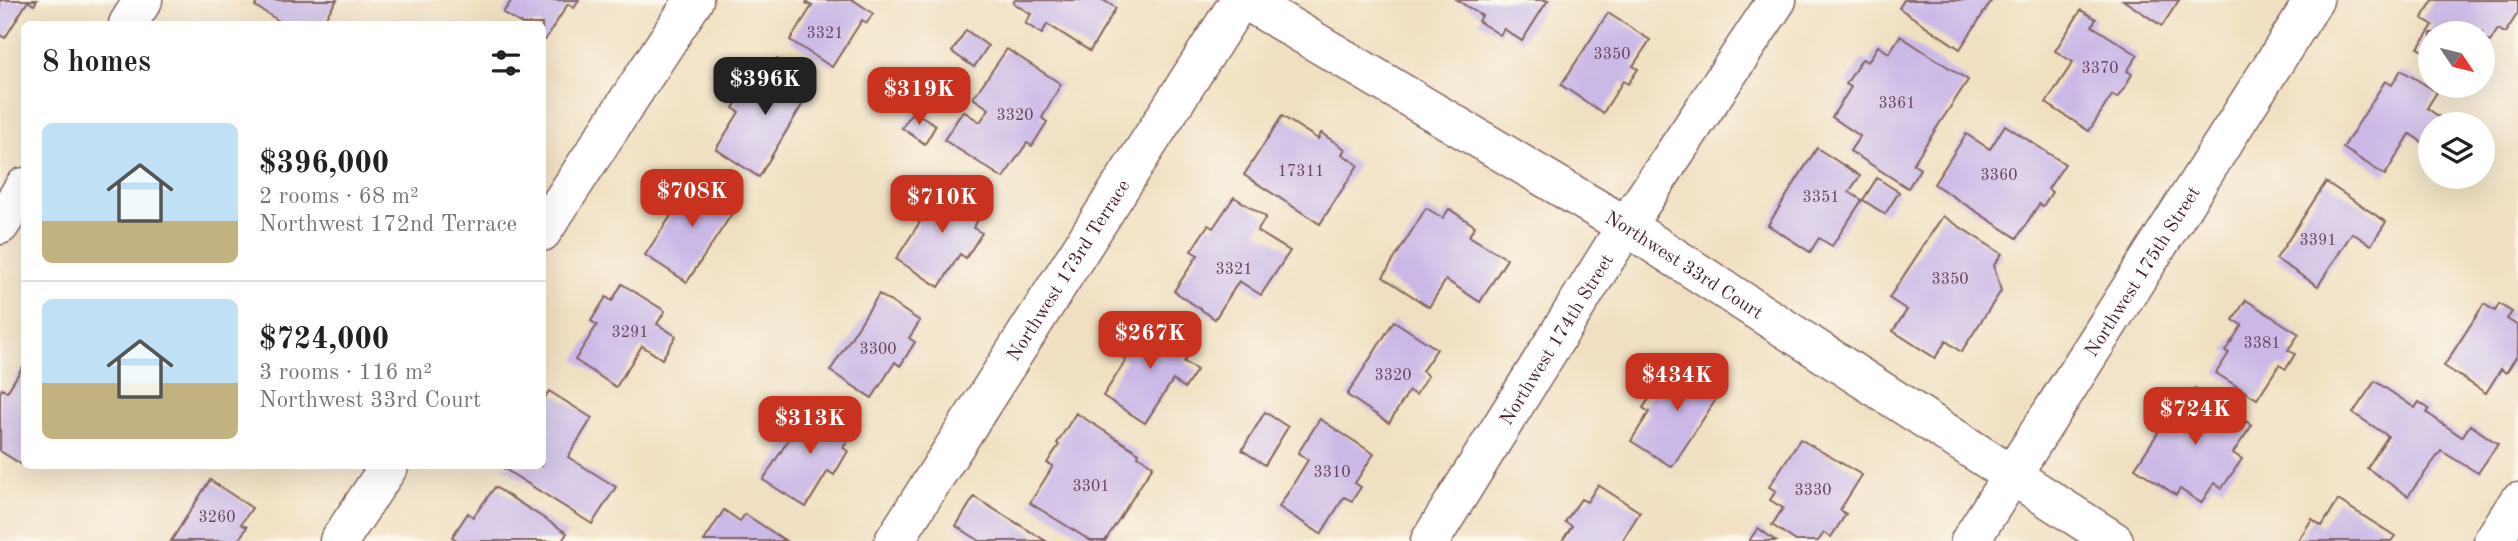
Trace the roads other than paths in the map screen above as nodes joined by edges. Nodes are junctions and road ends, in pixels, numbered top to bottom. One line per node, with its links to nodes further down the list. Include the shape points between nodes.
1 (143, 0): 7 (street)
2 (694, 0): 10 (street)
3 (1240, 0): 16 (street, Northwest 173rd Terrace)
4 (1245, 0): 11 (street, Northwest 33rd Court)
5 (1777, 0): 11 (street, Northwest 174th Street)
6 (2314, 0): 13 (street, Northwest 175th Street)
7 (130, 21)
8 (21, 192): 9 (street)
9 (0, 225)
10 (546, 226)
11 (1626, 226): 13 (street, Northwest 33rd Court); 17 (street, Northwest 174th Street)
12 (387, 469): 15 (street)
13 (2012, 475): 18 (street, Northwest 175th Street); 19 (street, Northwest 33rd Court)
14 (2518, 502): 20 (street)
15 (340, 541)
16 (894, 541)
17 (1430, 541)
18 (1970, 541)
19 (2114, 541)
20 (2493, 541)

